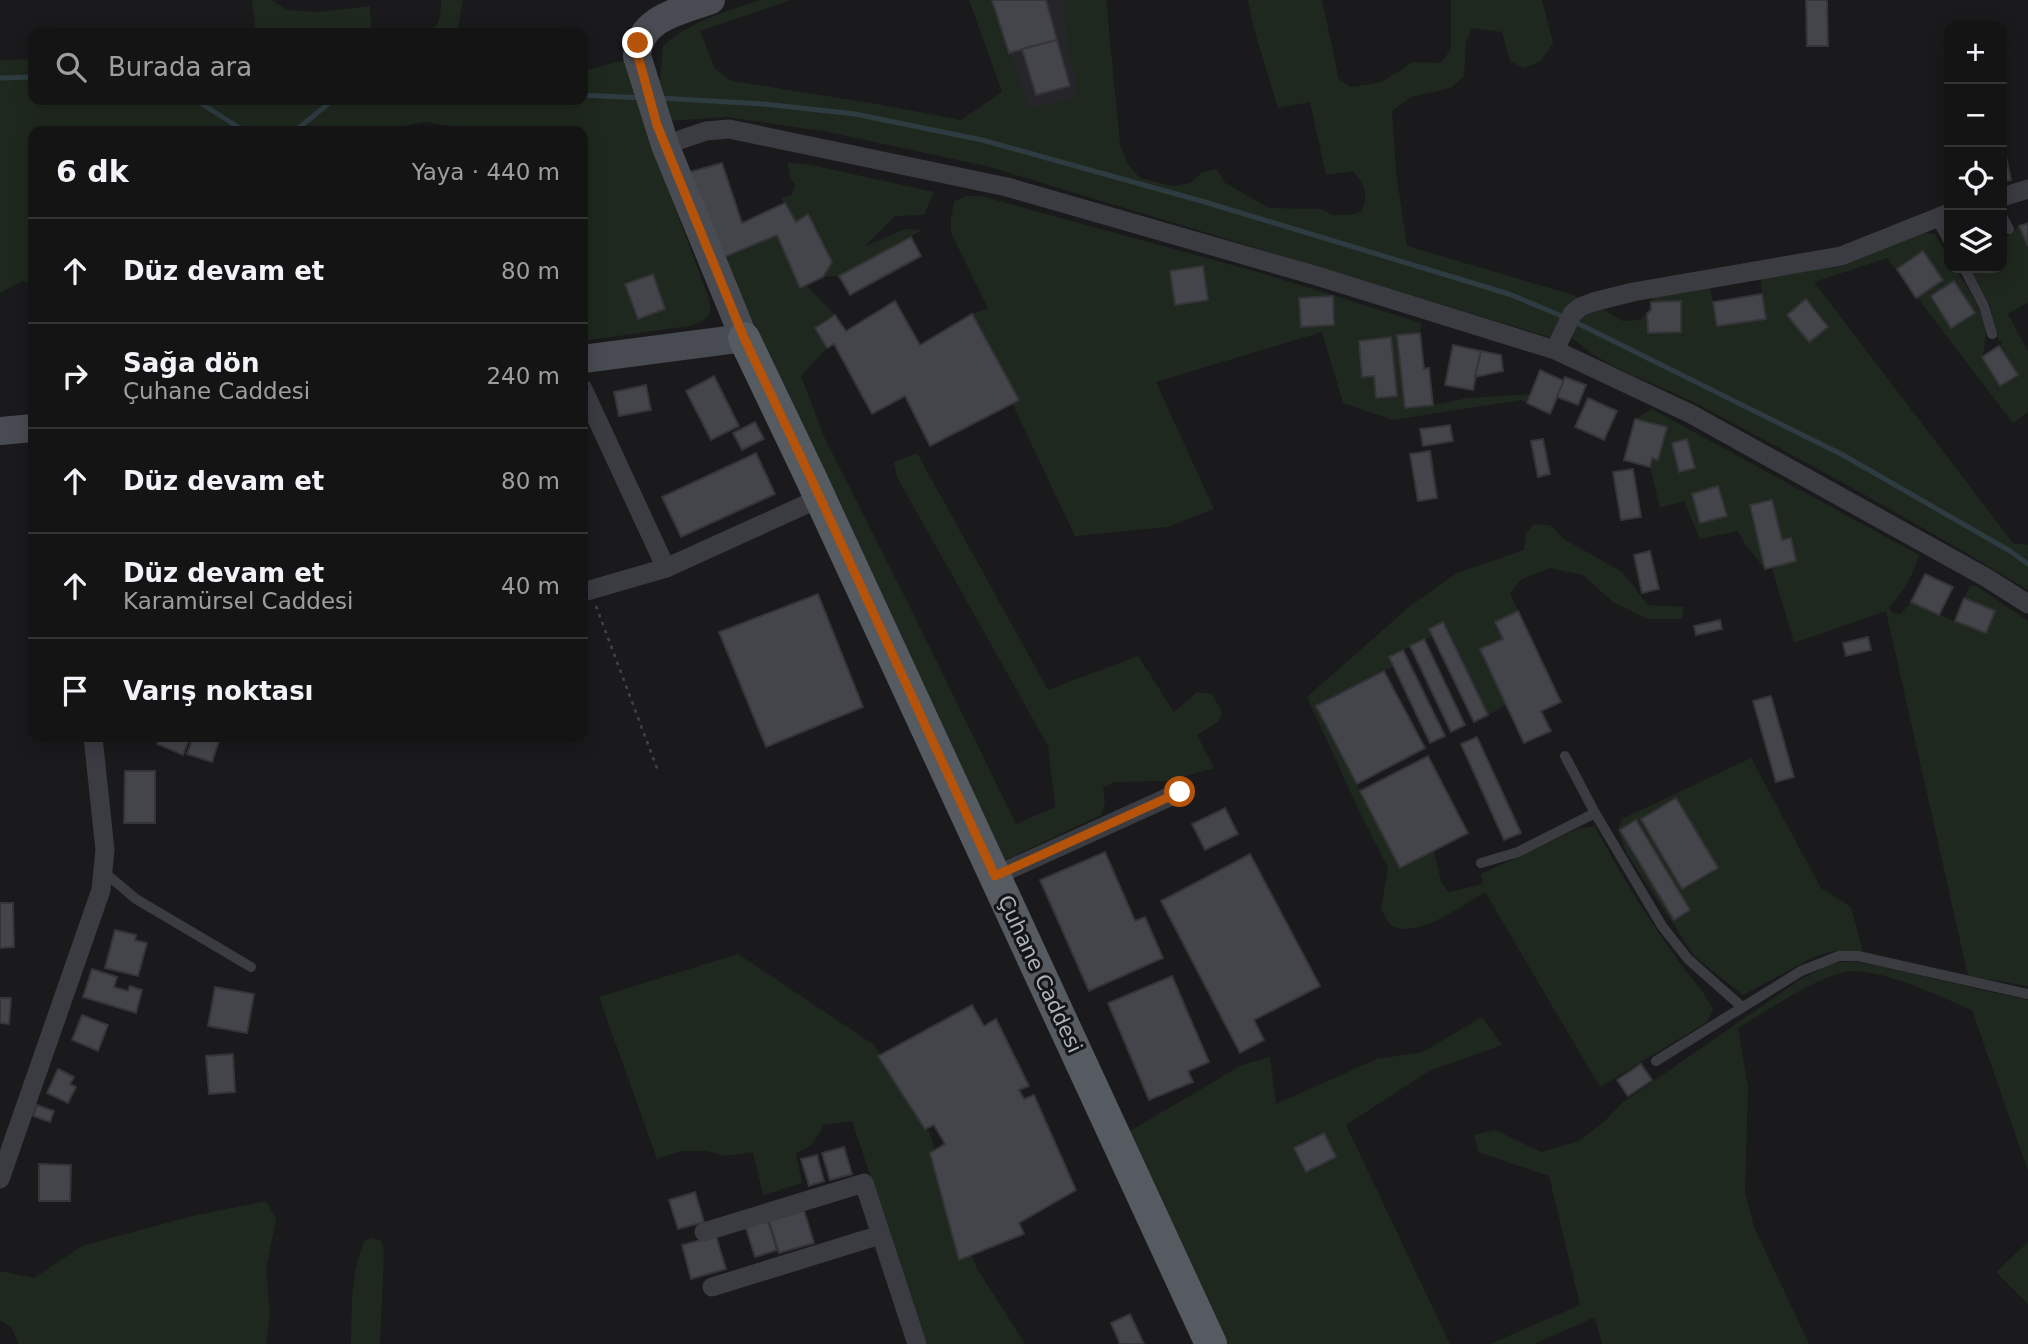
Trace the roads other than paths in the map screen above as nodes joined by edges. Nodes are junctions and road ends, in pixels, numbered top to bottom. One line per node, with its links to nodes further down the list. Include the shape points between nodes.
1 (710, 0): 2 (main road, via 667,16 643,32 638,43 643,79)
2 (661, 135): 10 (main road); 11 (street, via 729,129 1007,187)
3 (2028, 188): 4 (street)
4 (2007, 195)
5 (1943, 215): 11 (street, via 1841,256 1609,297 1572,314)
6 (2007, 225): 7 (lane)
7 (2009, 229)
8 (1967, 273): 9 (lane)
9 (1992, 334)
10 (744, 338): 12 (main road); 16 (main road, Çuhane Caddesi)
11 (1559, 341): 19 (street)
12 (588, 358)
13 (588, 400): 17 (street)
14 (28, 428): 15 (main road)
15 (0, 431)
16 (820, 498): 17 (street); 26 (main road, Çuhane Caddesi)
17 (666, 568): 18 (street)
18 (588, 590)
19 (2028, 604)
20 (94, 742): 25 (street)
21 (1565, 756): 23 (lane)
22 (1180, 792): 26 (street)
23 (1595, 813): 24 (lane, via 1518,852); 29 (lane, via 1662,926 1688,959)
24 (1481, 863)
25 (104, 872): 27 (lane, via 136,899); 31 (street)
26 (995, 876): 36 (main road, Çuhane Caddesi)
27 (251, 967)
28 (2028, 994): 29 (lane, via 1858,956 1839,956 1801,971)
29 (1742, 1007): 30 (lane)
30 (1656, 1061)
31 (0, 1179)
32 (704, 1232): 33 (street, via 864,1183)
33 (880, 1235): 34 (street); 35 (street)
34 (712, 1287)
35 (917, 1344)
36 (1210, 1344)

